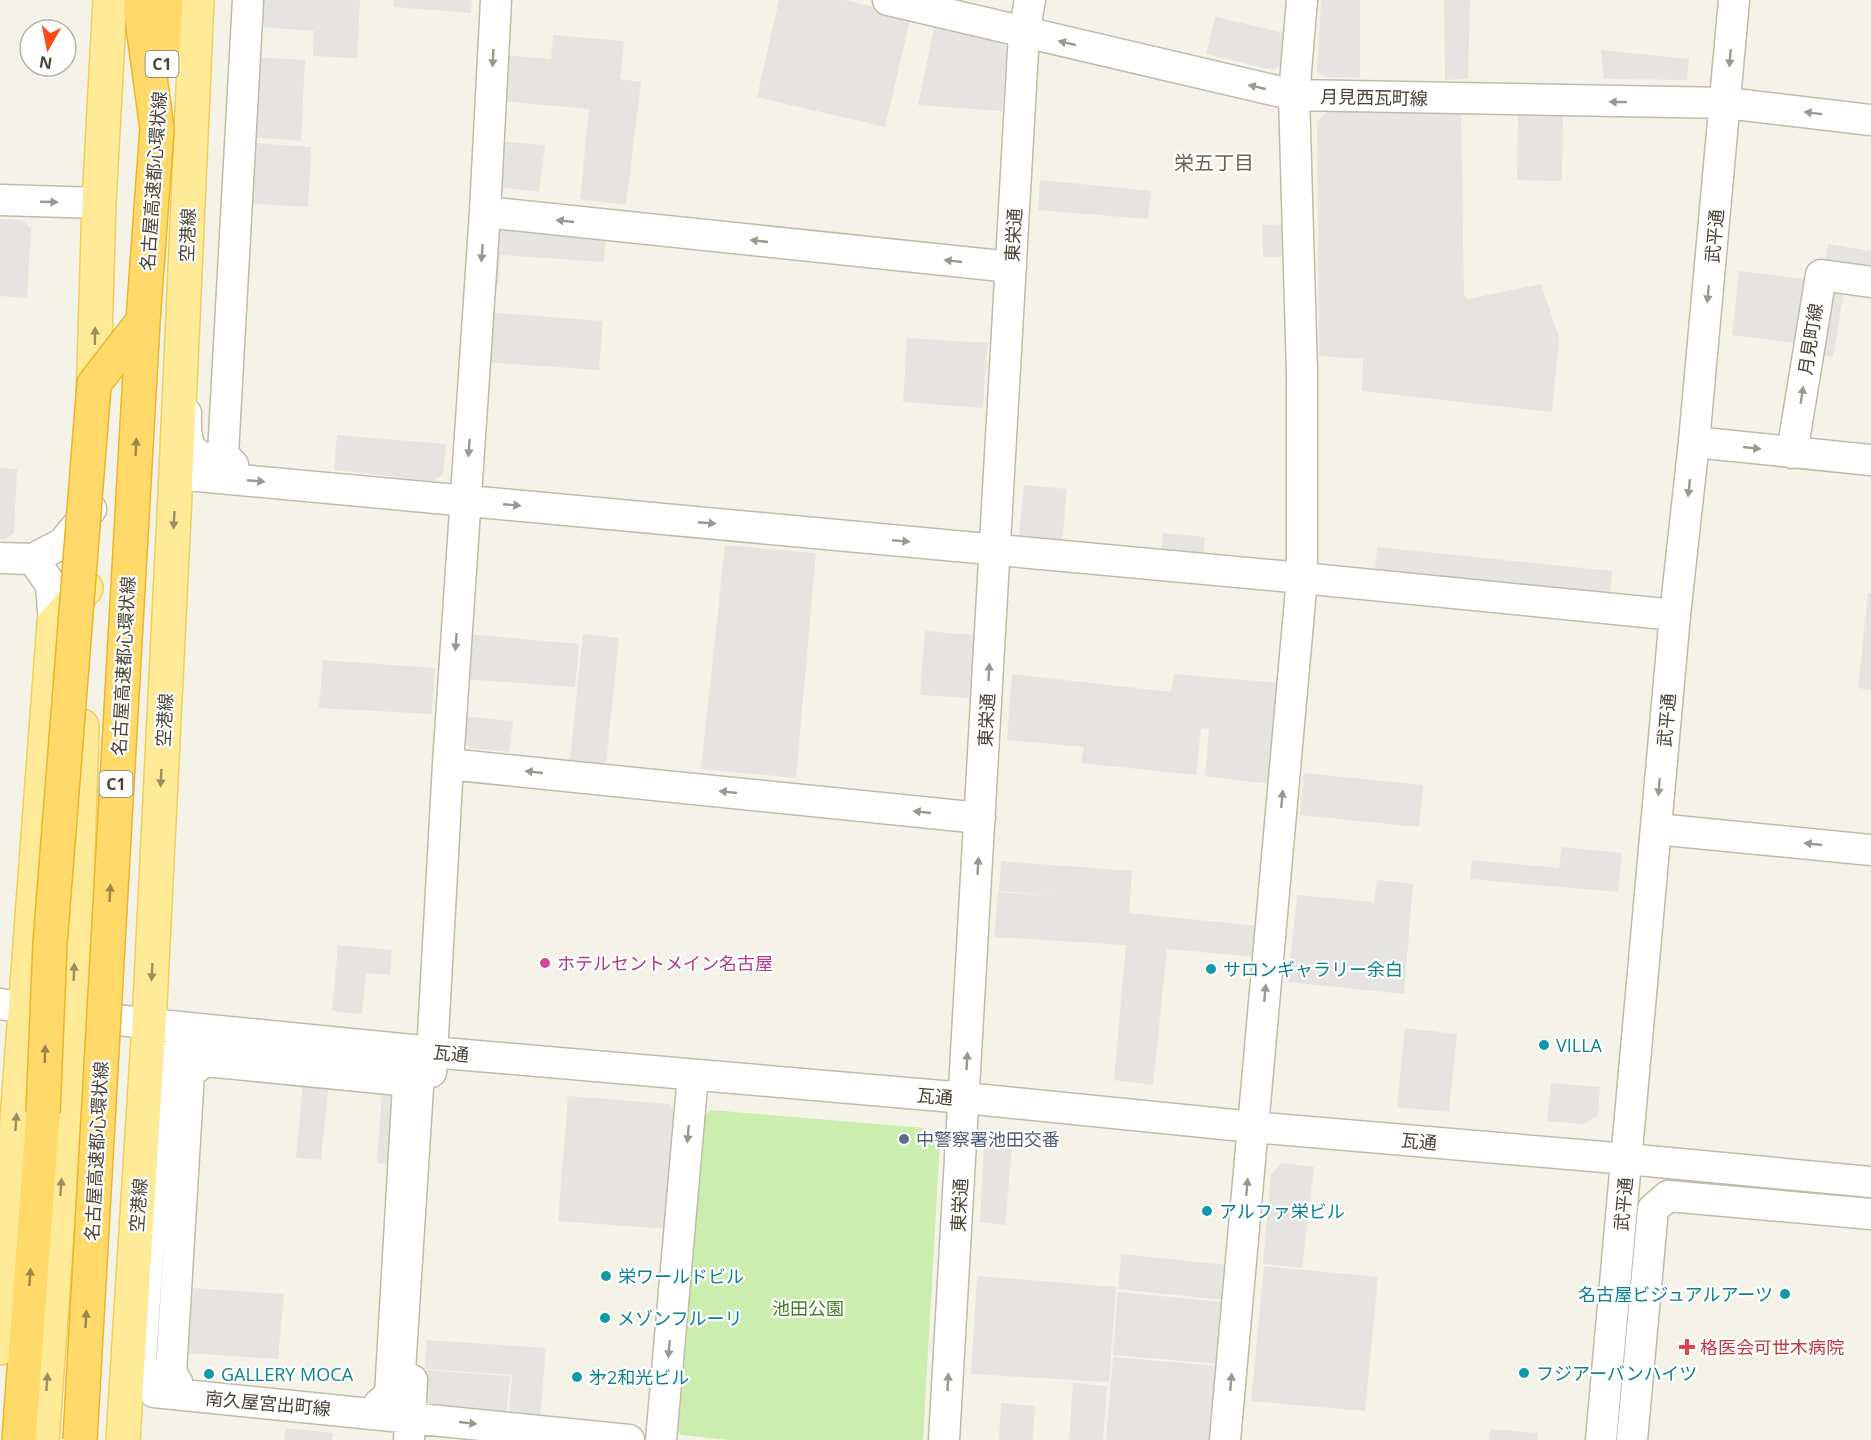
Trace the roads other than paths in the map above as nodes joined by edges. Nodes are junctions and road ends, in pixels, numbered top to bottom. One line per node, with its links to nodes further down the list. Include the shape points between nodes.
1 (110, 0): 18 (main road)
2 (141, 0): 16 (highway)
3 (166, 0): 16 (highway, 名古屋高速都心環状線 / C1)
4 (197, 0): 26 (main road, 空港線)
5 (211, 0): 6 (street, via 185,436 203,459 233,465 223,454)
6 (248, 0)
7 (496, 0): 19 (street, one-way to 19)
8 (888, 0): 12 (street, 月見西瓦町線)
9 (1030, 0): 12 (street, 東栄通)
10 (1302, 0): 13 (street)
11 (1734, 0): 14 (street, 武平通, one-way to 14)
12 (1024, 33): 13 (street, 月見西瓦町線, one-way to 12); 20 (street, 東栄通)
13 (1294, 95): 14 (street, 月見西瓦町線, one-way to 13); 32 (street, via 1302,373)
14 (1726, 103): 15 (street, 月見西瓦町線, one-way to 14); 23 (street, 武平通, one-way to 23)
15 (1871, 120)
16 (157, 128): 22 (highway, 名古屋高速都心環状線 / C1, bridge)
17 (0, 200): 18 (street, one-way to 18)
18 (99, 203): 28 (main road, one-way to 18)
19 (485, 212): 20 (street, one-way to 19); 27 (street, one-way to 27)
20 (1011, 267): 29 (street, 東栄通)
21 (1871, 282): 24 (street, 月見町線, one-way to 21, via 1821,275)
22 (143, 321): 55 (highway, one-way to 22, bridge, via 50,944 94,384); 57 (highway, 名古屋高速都心環状線 / C1, one-way to 22, bridge)
23 (1694, 442): 24 (street, one-way to 24); 34 (street, 武平通, one-way to 34)
24 (1792, 453): 25 (street)
25 (1871, 460)
26 (176, 474): 27 (street, one-way to 27); 42 (main road, 空港線, one-way to 42)
27 (466, 501): 29 (street, one-way to 29); 36 (street, one-way to 36)
28 (91, 508): 31 (street, via 63,543); 33 (main road)
29 (995, 550): 32 (street); 37 (street, 東栄通, one-way to 29)
30 (0, 558): 31 (street)
31 (33, 559): 35 (street, via 51,585)
32 (1302, 578): 34 (street); 46 (street, one-way to 32)
33 (86, 588): 35 (main road); 41 (main road, one-way to 33)
34 (1675, 615): 38 (street, 武平通, one-way to 38)
35 (54, 623): 40 (main road)
36 (448, 764): 37 (street, one-way to 36); 43 (street)
37 (980, 818): 45 (street, 東栄通, one-way to 37)
38 (1656, 829): 39 (street, one-way to 38); 47 (street, 武平通)
39 (1871, 850)
40 (12, 1005): 41 (street, 瓦通); 51 (main road, one-way to 40)
41 (73, 1013): 42 (street, 瓦通); 56 (main road, one-way to 41)
42 (149, 1024): 43 (street, 瓦通); 52 (main road, 空港線)
43 (432, 1052): 44 (street, 瓦通); 54 (street)
44 (693, 1075): 45 (street, 瓦通); 60 (street, one-way to 60)
45 (965, 1098): 46 (street, 瓦通); 61 (street, 東栄通, one-way to 45)
46 (1253, 1127): 47 (street, 瓦通); 62 (street, one-way to 46)
47 (1627, 1159): 48 (street, 瓦通); 63 (street, 武平通)
48 (1871, 1182)
49 (1871, 1197): 64 (street, via 1665,1178 1649,1181 1640,1191 1637,1209)
50 (1871, 1214): 65 (street, via 1668,1196 1653,1209)
51 (0, 1348)
52 (126, 1389): 54 (street, 南久屋宮出町線); 58 (main road, 空港線)
53 (390, 1395): 53 (street, via 378,1404 393,1406 398,1402 418,1088 411,1073 397,1062 200,1043 174,1054 160,1070 141,1361 148,1376 157,1381 177,1382 171,1373 189,1073 205,1061 399,1080 408,1086)
54 (410, 1428): 59 (street, 南久屋宮出町線, one-way to 59)
55 (19, 1440)
56 (42, 1440)
57 (80, 1440)
58 (123, 1440)
59 (629, 1440)
60 (662, 1440)
61 (944, 1440)
62 (1225, 1440)
63 (1601, 1440)
64 (1618, 1440)
65 (1632, 1440)

